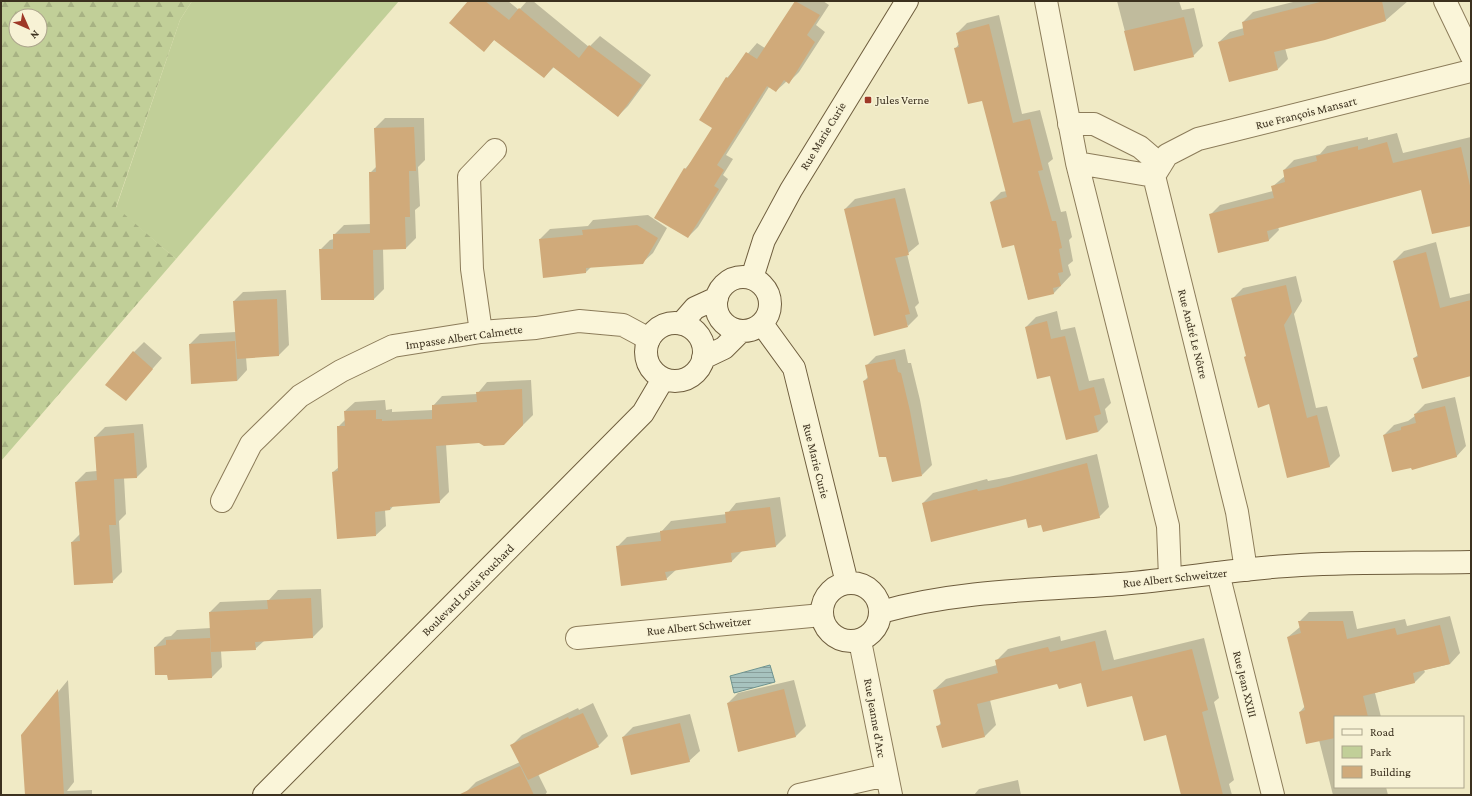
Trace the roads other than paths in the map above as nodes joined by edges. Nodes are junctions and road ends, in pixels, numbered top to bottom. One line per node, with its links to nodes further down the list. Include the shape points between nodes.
1 (907, 1): 10 (street, Rue Marie Curie, via 791,190 764,240)
2 (1046, 1): 6 (street)
3 (1445, 1): 4 (street)
4 (1471, 55)
5 (1471, 72): 9 (street, Rue François Mansart, via 1198,139 1167,155)
6 (1069, 124): 8 (street); 9 (street, via 1094,124 1140,147)
7 (495, 150): 15 (street, via 469,177 472,269)
8 (1077, 163): 9 (street); 23 (street, via 1168,526)
9 (1158, 170): 21 (street, Rue André Le Nôtre, via 1237,512)
10 (752, 278): 11 (street, via 734,278 726,282); 13 (street, via 766,289 770,298 771,308)
11 (717, 298): 12 (street, via 695,308); 14 (street, via 719,316 728,326)
12 (681, 324): 16 (street, via 663,326); 17 (street, via 697,333 703,345)
13 (762, 324): 14 (street, via 749,331); 24 (street, Rue Marie Curie, via 794,368)
14 (741, 331): 17 (street, via 724,348)
15 (481, 332): 16 (street, Impasse Albert Calmette, via 536,328 579,321 623,325); 19 (street, Impasse Albert Calmette, via 393,346 342,371 300,396 251,444)
16 (649, 339): 18 (street, via 646,348 648,362)
17 (703, 358): 18 (street, via 700,366 688,378 680,381)
18 (663, 379): 30 (street, Boulevard Louis Fouchard, via 643,413)
19 (222, 501)
20 (1471, 562): 21 (street, Rue Albert Schweitzer, via 1301,565)
21 (1246, 570): 22 (street, Rue Albert Schweitzer)
22 (1218, 573): 23 (street, Rue Albert Schweitzer); 32 (street, Rue Jean XXIII)
23 (1170, 578): 25 (street, Rue Albert Schweitzer, via 1123,584 996,592 924,601)
24 (847, 583): 25 (street, via 856,583 871,590); 26 (street, via 831,591 824,602)
25 (880, 612): 28 (street, via 875,630)
26 (822, 615): 27 (street, Rue Albert Schweitzer); 28 (street, via 824,624 834,637 851,642)
27 (577, 638)
28 (860, 641): 29 (street, Rue Jeanne d'Arc)
29 (888, 785): 31 (street)
30 (264, 795)
31 (799, 795)
32 (1273, 795)

